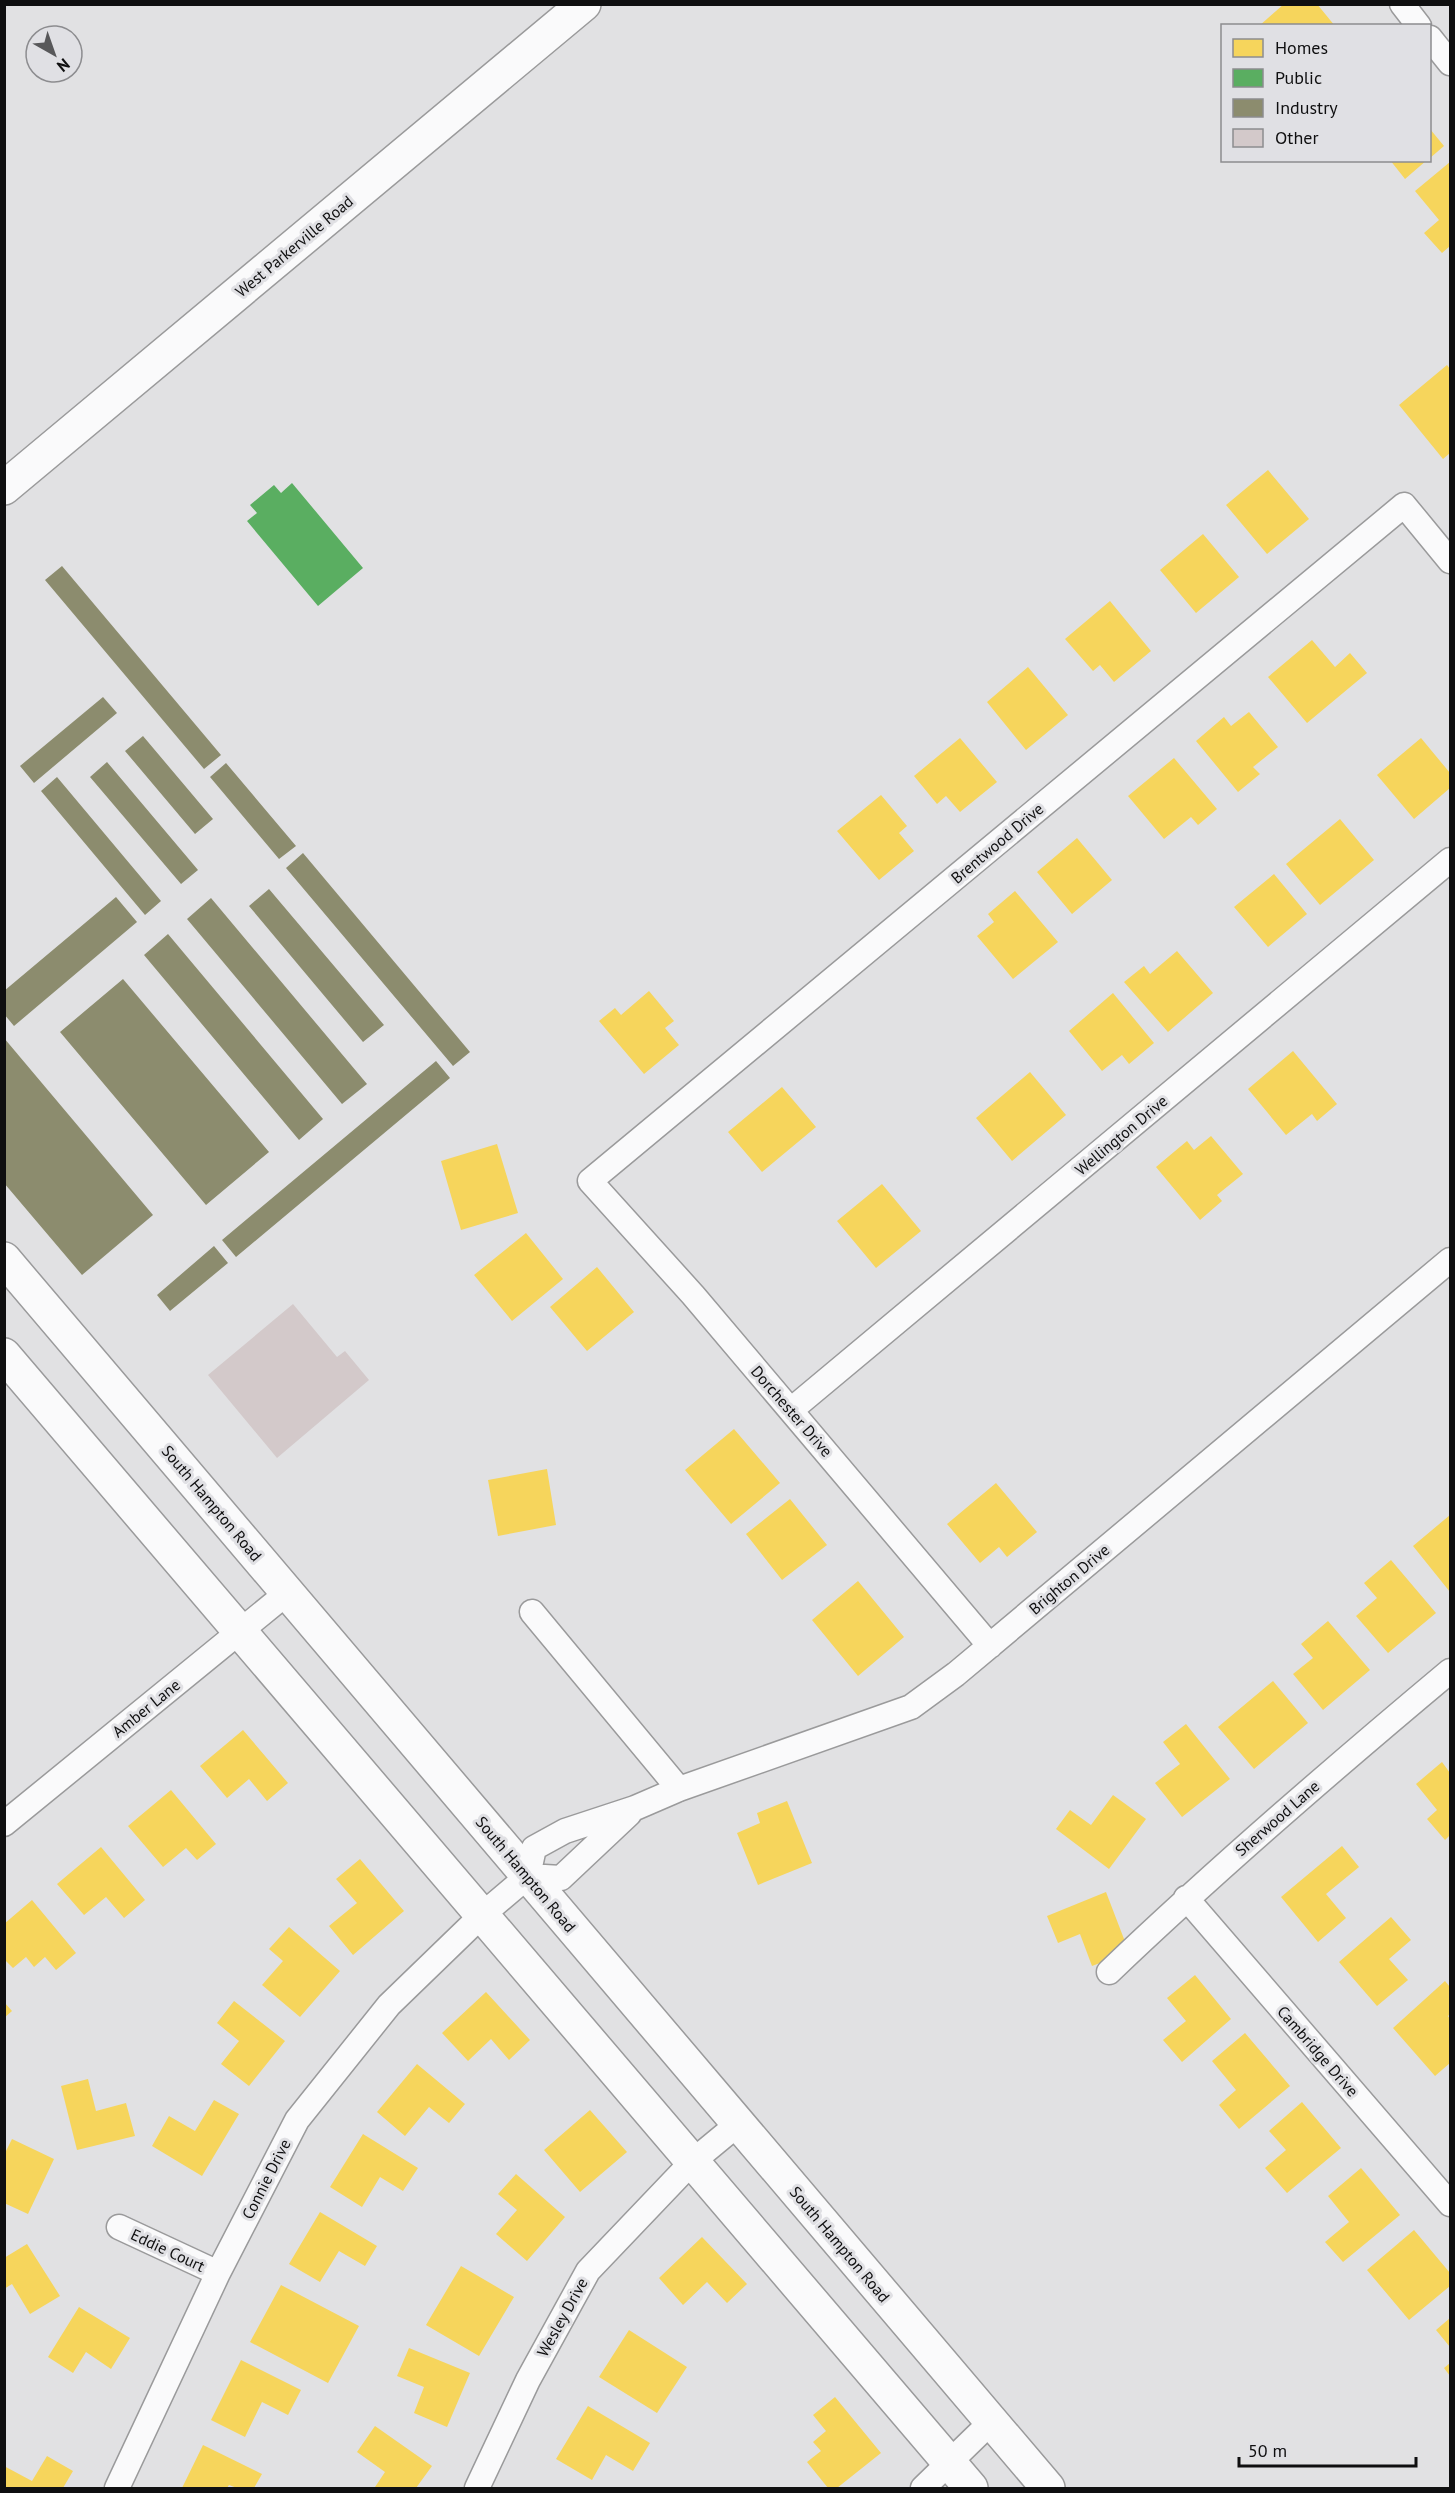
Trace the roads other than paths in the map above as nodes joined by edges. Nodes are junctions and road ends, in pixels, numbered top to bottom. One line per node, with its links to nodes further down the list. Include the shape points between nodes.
1 (584, 4): 6 (main road, West Parkerville Road)
2 (1401, 4): 3 (street)
3 (1417, 24)
4 (1431, 39): 5 (street)
5 (1450, 63)
6 (4, 488)
7 (1450, 561): 9 (street, Brentwood Drive, via 1404,505)
8 (1450, 860): 13 (street, Wellington Drive)
9 (590, 1181): 13 (street, Dorchester Drive)
10 (4, 1259): 14 (main road, South Hampton Road)
11 (1450, 1260): 17 (street, Brighton Drive)
12 (4, 1355): 16 (main road)
13 (791, 1410): 17 (street, Dorchester Drive)
14 (287, 1593): 16 (street, Amber Lane); 22 (main road, South Hampton Road)
15 (532, 1612): 19 (street)
16 (240, 1631): 21 (street, Amber Lane); 24 (main road)
17 (990, 1646): 19 (street, Brighton Drive, via 911,1707)
18 (1449, 1675): 23 (street, Sherwood Lane)
19 (679, 1789): 20 (street, Brighton Drive)
20 (635, 1808): 22 (street, Brighton Drive, via 561,1878); 22 (street, Brighton Drive, via 565,1831 534,1848)
21 (4, 1824)
22 (528, 1876): 24 (street, Connie Drive); 26 (main road, South Hampton Road)
23 (1186, 1898): 25 (street, Sherwood Lane); 28 (street, Cambridge Drive)
24 (482, 1915): 27 (main road); 30 (street, Connie Drive, via 389,2005 297,2120)
25 (1109, 1972)
26 (738, 2124): 27 (street, Wesley Drive); 31 (main road, South Hampton Road)
27 (692, 2162): 32 (main road); 34 (street, Wesley Drive, via 588,2271 528,2380)
28 (1450, 2204)
29 (118, 2227): 30 (street, Eddie Court)
30 (218, 2273): 33 (street, Connie Drive)
31 (991, 2422): 32 (street); 37 (main road, South Hampton Road)
32 (950, 2464): 35 (street); 36 (main road)
33 (117, 2488)
34 (477, 2488)
35 (923, 2488)
36 (971, 2488)
37 (1048, 2488)

